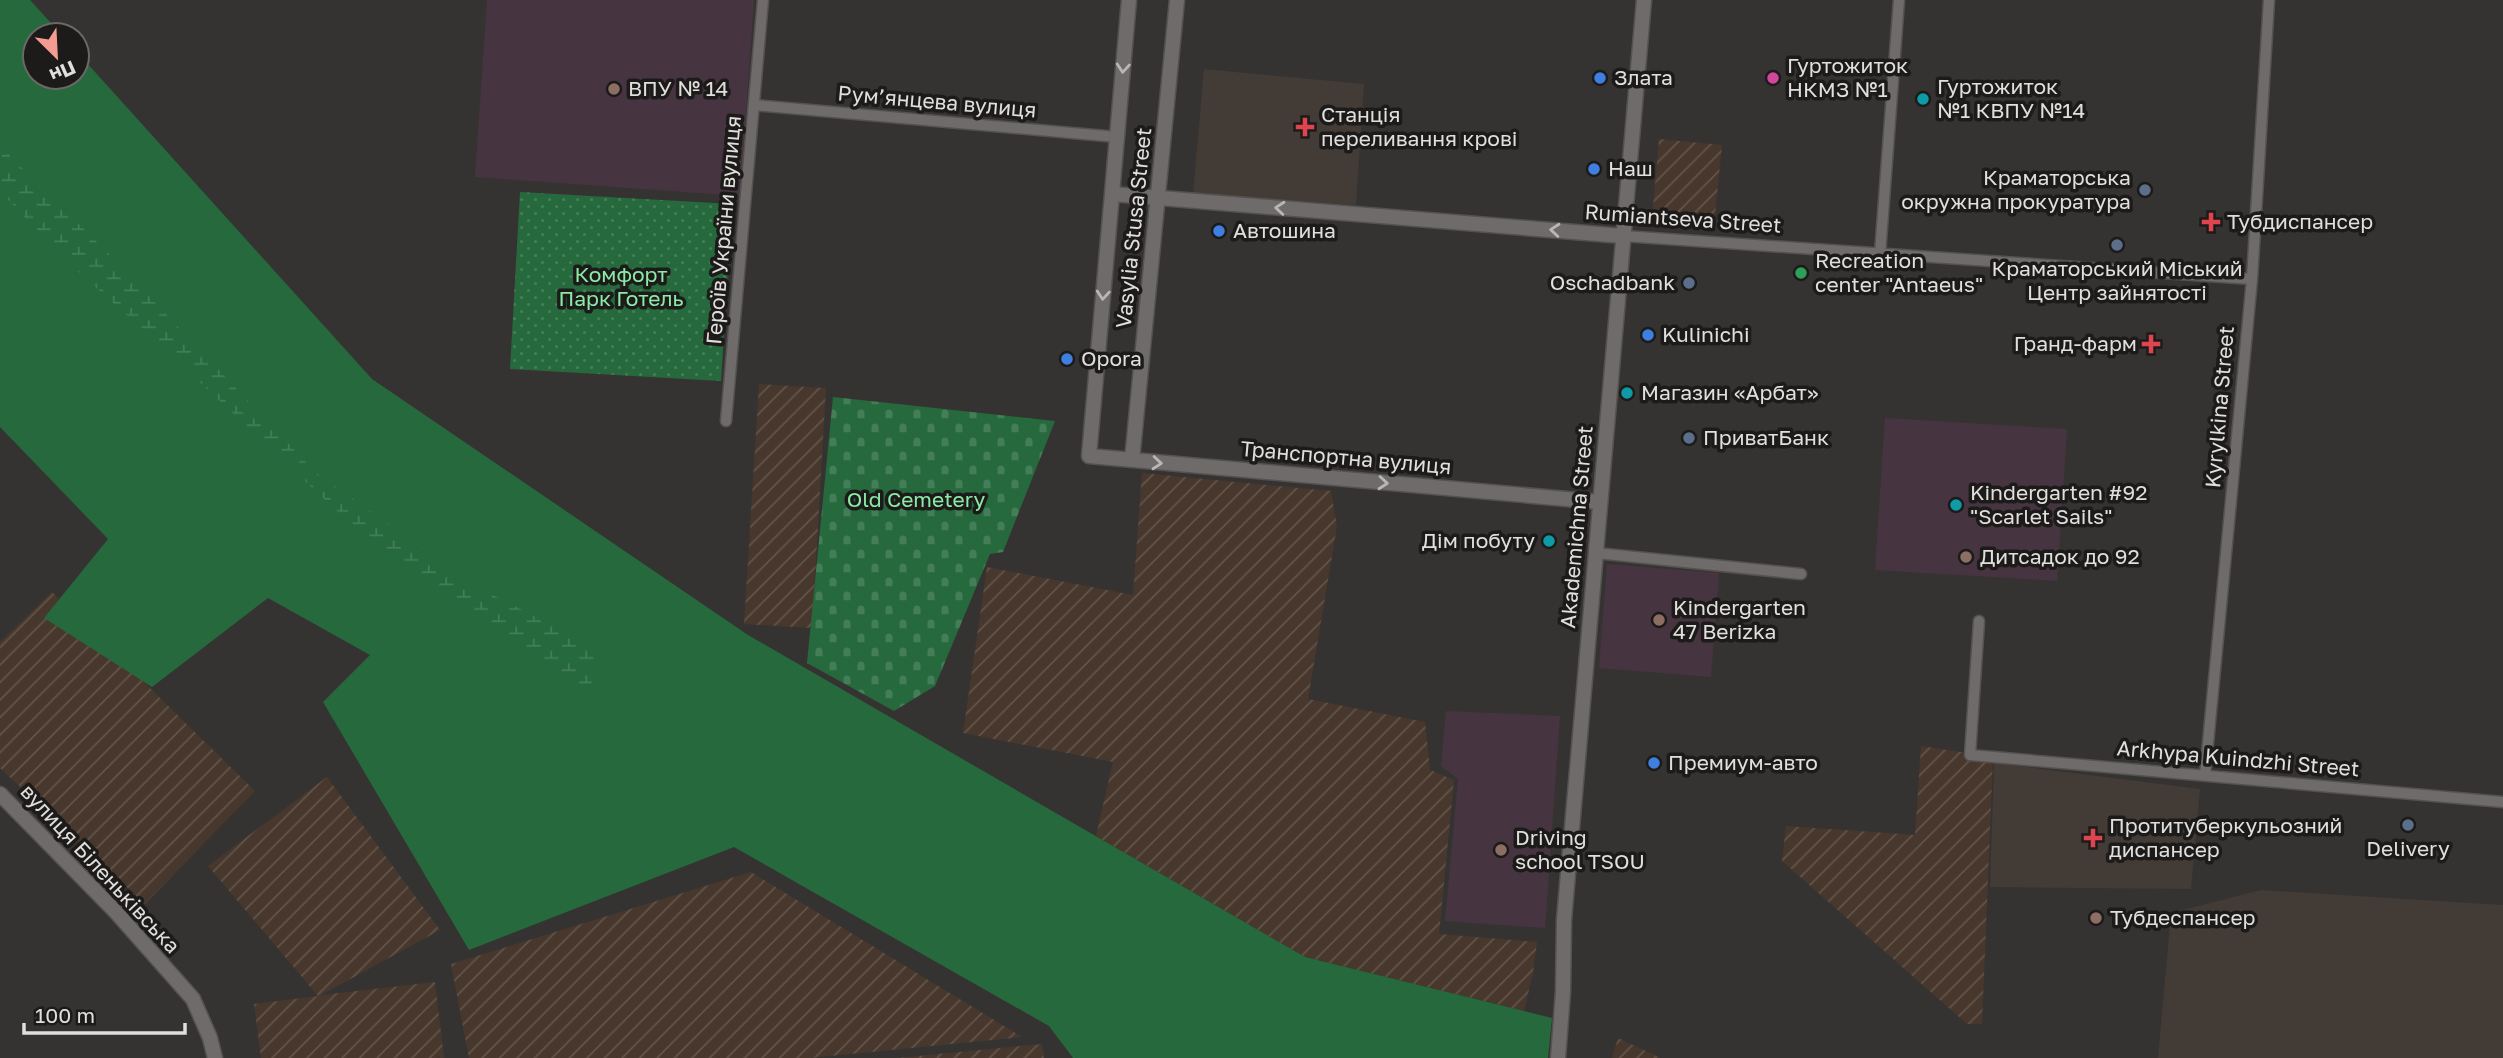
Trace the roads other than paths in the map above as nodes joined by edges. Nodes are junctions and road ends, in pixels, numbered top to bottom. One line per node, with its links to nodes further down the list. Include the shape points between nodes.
1 (763, 0): 7 (street, Героїв України вулиця)
2 (1129, 0): 8 (street, Vasylia Stusa Street, one-way to 8)
3 (1177, 0): 10 (street, Vasylia Stusa Street)
4 (1644, 0): 11 (street, Akademichna Street)
5 (1899, 0): 12 (street)
6 (2269, 0): 13 (street, Kyrylkina Street)
7 (754, 105): 8 (street, Рум’янцева вулиця); 14 (street, Героїв України вулиця)
8 (1117, 137): 9 (street, Vasylia Stusa Street)
9 (1112, 194): 10 (street, Rumiantseva Street); 15 (street, Vasylia Stusa Street, one-way to 15)
10 (1159, 198): 11 (street, Rumiantseva Street, one-way to 10); 16 (street, Vasylia Stusa Street)
11 (1623, 236): 12 (street, Rumiantseva Street); 17 (street, Akademichna Street)
12 (1880, 254): 13 (street, Rumiantseva Street)
13 (2252, 279): 21 (street, Kyrylkina Street)
14 (726, 421)
15 (1089, 456): 16 (street, Транспортна вулиця)
16 (1132, 460): 17 (street, Транспортна вулиця, one-way to 17)
17 (1600, 502): 18 (street, Akademichna Street)
18 (1596, 553): 19 (street); 25 (street, Akademichna Street, via 1564,920)
19 (1801, 574)
20 (1979, 621): 21 (street, Arkhypa Kuindzhi Street, via 1970,755)
21 (2205, 775): 23 (street, Arkhypa Kuindzhi Street)
22 (0, 794): 24 (street, вулиця Біленьківська, via 116,912 193,999)
23 (2503, 802)
24 (215, 1058)
25 (1558, 1058)

